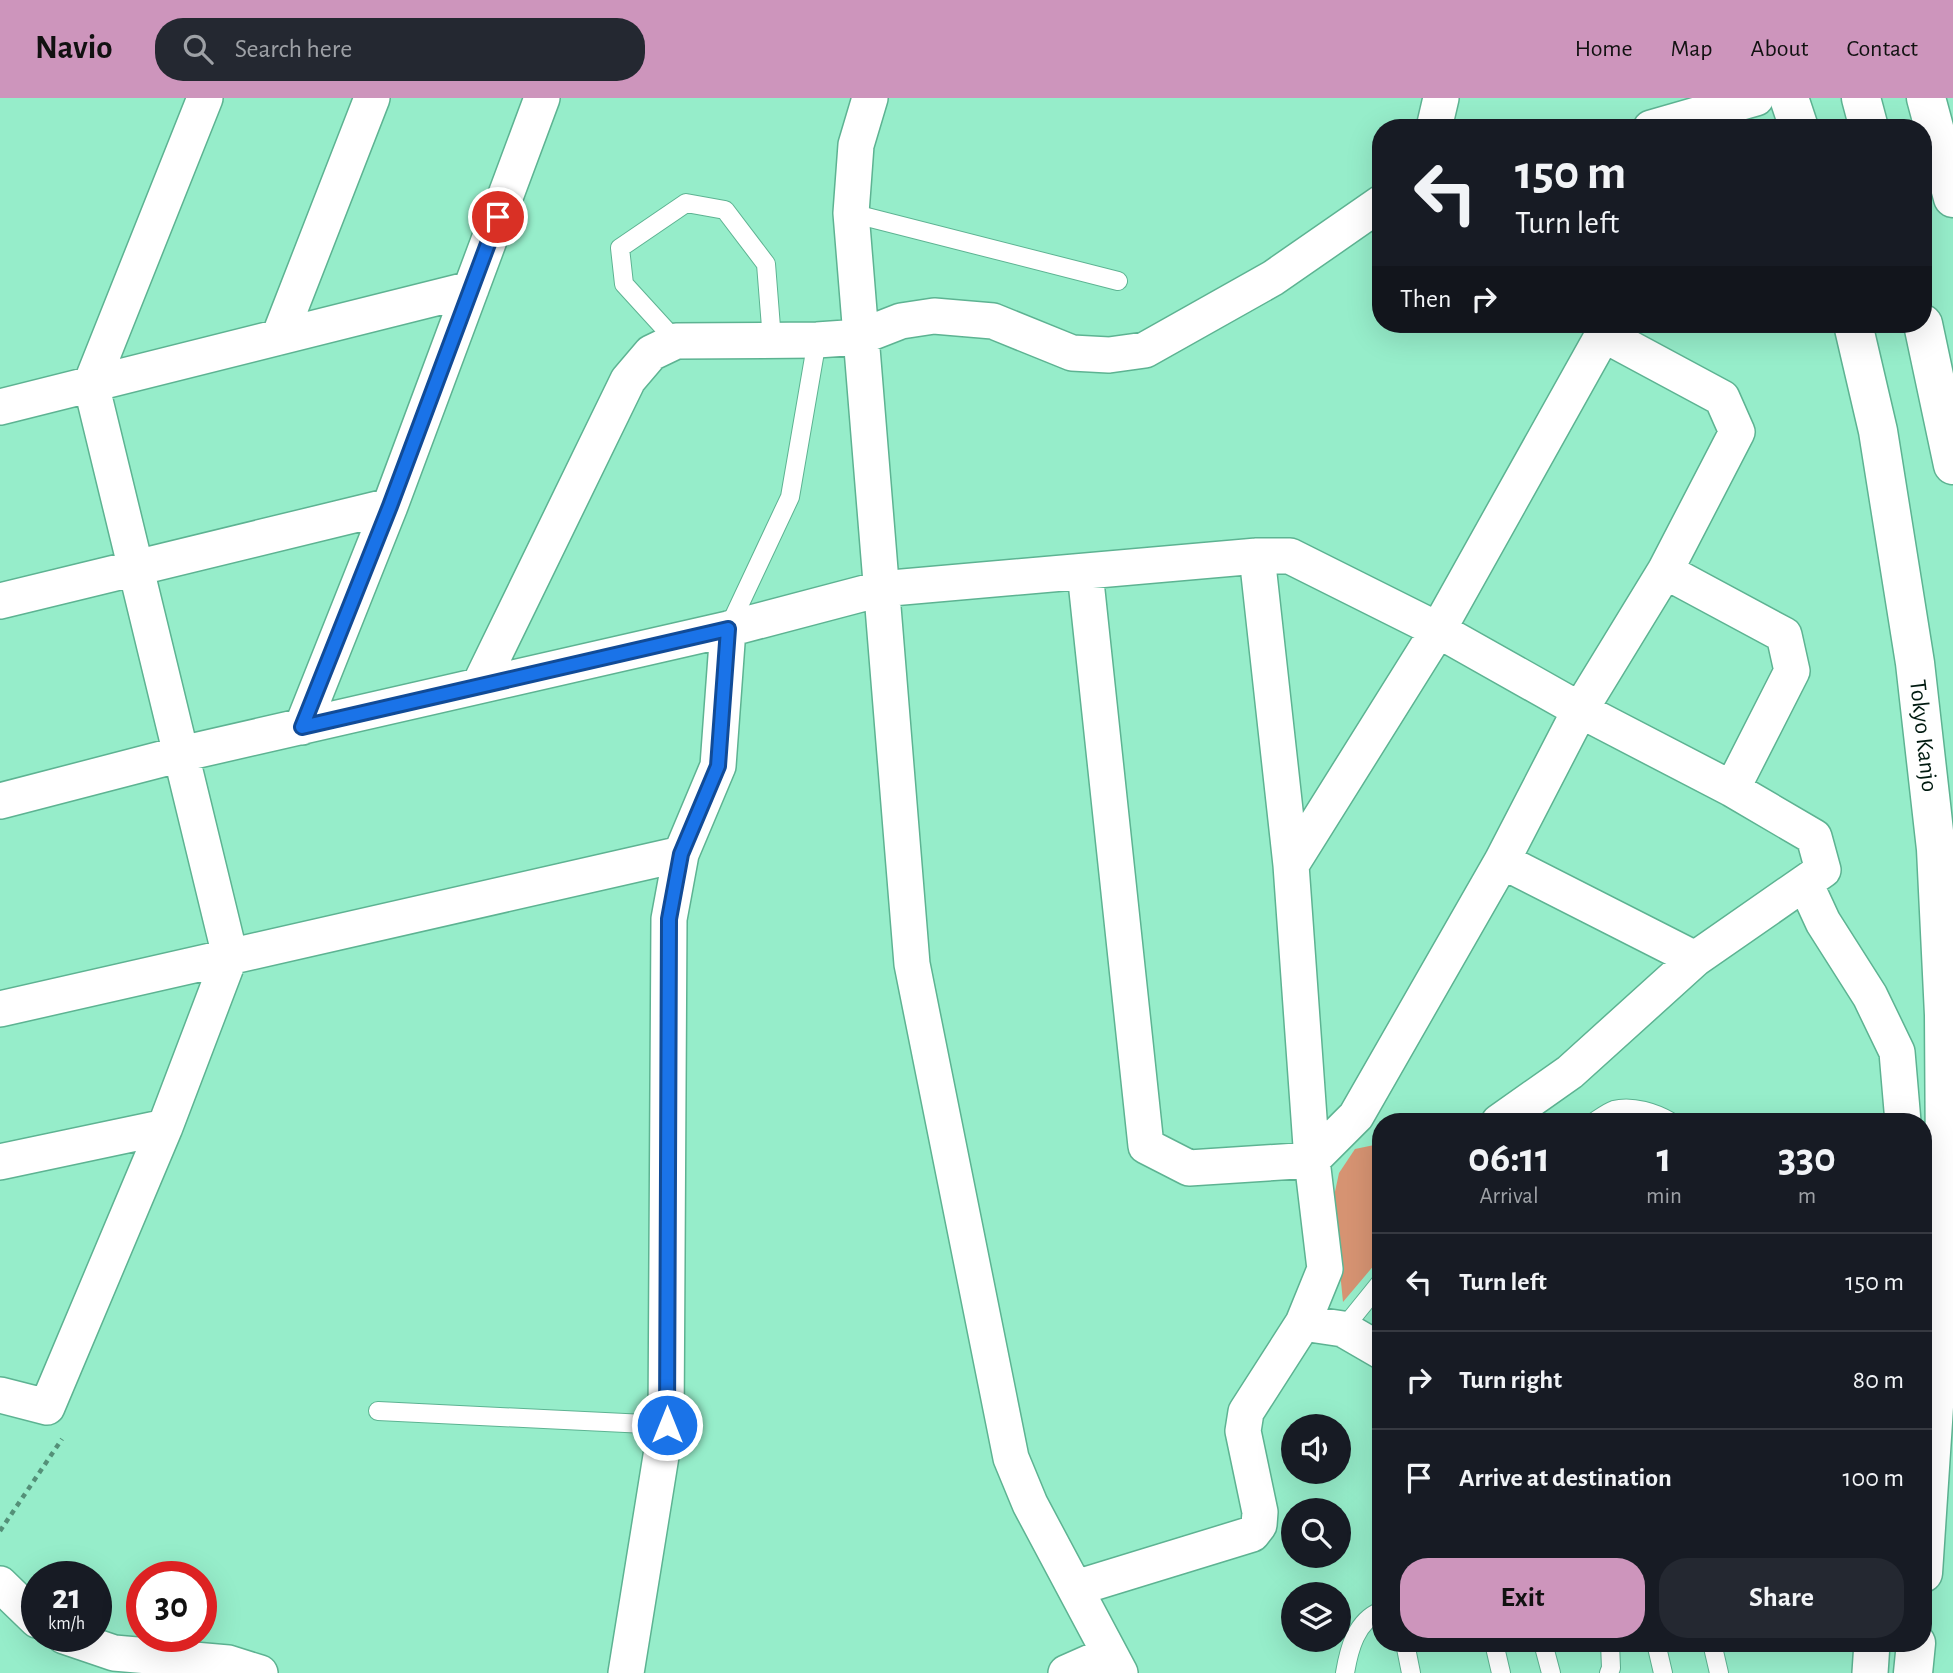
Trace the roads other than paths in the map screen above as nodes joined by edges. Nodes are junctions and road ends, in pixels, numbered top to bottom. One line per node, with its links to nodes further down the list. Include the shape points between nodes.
1 (205, 98): 30 (street)
2 (372, 98): 25 (street)
3 (542, 98): 20 (street)
4 (870, 98): 18 (street, via 856,145)
5 (1441, 98): 10 (street)
6 (1756, 98): 11 (street)
7 (1789, 98): 12 (highway)
8 (1861, 98): 13 (highway)
9 (1926, 98): 14 (highway)
10 (1436, 119)
11 (1686, 119)
12 (1796, 119)
13 (1867, 119)
14 (1932, 119)
15 (1932, 120): 16 (highway)
16 (1953, 198)
17 (1372, 209): 26 (street, via 1273,278 1144,350 1109,355 1072,353 993,321 934,316 901,321)
18 (851, 213): 19 (lane); 26 (street)
19 (1118, 281)
20 (471, 289): 25 (street); 33 (street)
21 (1604, 333): 41 (street)
22 (1613, 333): 36 (street, via 1722,398 1737,432)
23 (1855, 333): 71 (highway, Tokyo Kanjo, via 1883,458 1915,663 1936,849 1945,1168)
24 (1925, 333): 32 (highway)
25 (279, 337): 30 (street)
26 (860, 337): 29 (street); 38 (street)
27 (772, 340): 28 (street); 28 (lane, via 766,264 725,211 686,203 620,248 624,284); 29 (street)
28 (676, 341): 42 (street, via 651,353 628,380)
29 (817, 341): 40 (lane, via 790,497)
30 (91, 384): 31 (street); 35 (street)
31 (0, 407)
32 (1953, 464)
33 (390, 506): 35 (street); 44 (street)
34 (1257, 556): 37 (street); 41 (street, via 1290,556); 50 (street)
35 (136, 568): 39 (street); 45 (street)
36 (1665, 570): 43 (street); 46 (street, via 1784,635 1792,671)
37 (1085, 572): 38 (street); 62 (street, via 1146,1146 1189,1168)
38 (880, 589): 40 (street); 73 (street, via 912,964 1011,1458 1030,1504)
39 (0, 601)
40 (728, 629): 42 (street); 48 (street, via 718,766)
41 (1438, 630): 43 (street); 50 (street)
42 (480, 684): 44 (street)
43 (1580, 710): 46 (street); 49 (street)
44 (302, 727): 45 (street)
45 (181, 754): 47 (street); 52 (street)
46 (1732, 789): 51 (street, via 1814,837 1822,870)
47 (0, 801)
48 (681, 854): 52 (street); 70 (street, via 669,919)
49 (1502, 861): 53 (street); 55 (street)
50 (1291, 865): 62 (street)
51 (1805, 883): 53 (street); 59 (street, via 1897,1052)
52 (230, 956): 54 (street); 61 (street)
53 (1696, 959): 56 (street, via 1570,1072)
54 (0, 1009)
55 (1373, 1113)
56 (1512, 1113)
57 (1609, 1113): 58 (lane)
58 (1650, 1113)
59 (1902, 1113)
60 (1368, 1123): 62 (street)
61 (165, 1127): 63 (street); 68 (street, via 47,1407)
62 (1312, 1160): 65 (street, via 1325,1269)
63 (0, 1162)
64 (1372, 1293): 66 (lane)
65 (1303, 1323): 66 (street); 73 (street, via 1247,1412 1242,1431 1260,1512 1259,1525 1252,1534)
66 (1343, 1329): 67 (street)
67 (1372, 1346)
68 (0, 1395)
69 (378, 1411): 70 (lane)
70 (667, 1425): 87 (street)
71 (1932, 1437)
72 (0, 1584): 74 (street)
73 (1076, 1588): 85 (street)
74 (21, 1604)
75 (1372, 1615): 89 (lane, via 1353,1637)
76 (111, 1652): 86 (street, via 228,1663)
77 (1407, 1652): 90 (lane)
78 (1496, 1652): 91 (lane)
79 (1545, 1652): 92 (lane)
80 (1610, 1652): 93 (lane)
81 (1658, 1652): 94 (lane)
82 (1714, 1652): 95 (lane)
83 (1871, 1652): 96 (street)
84 (1915, 1652): 97 (highway)
85 (1114, 1663): 88 (street)
86 (260, 1673)
87 (626, 1673)
88 (1066, 1673)
89 (1345, 1673)
90 (1411, 1673)
91 (1501, 1673)
92 (1551, 1673)
93 (1609, 1673)
94 (1663, 1673)
95 (1719, 1673)
96 (1870, 1673)
97 (1913, 1673)

